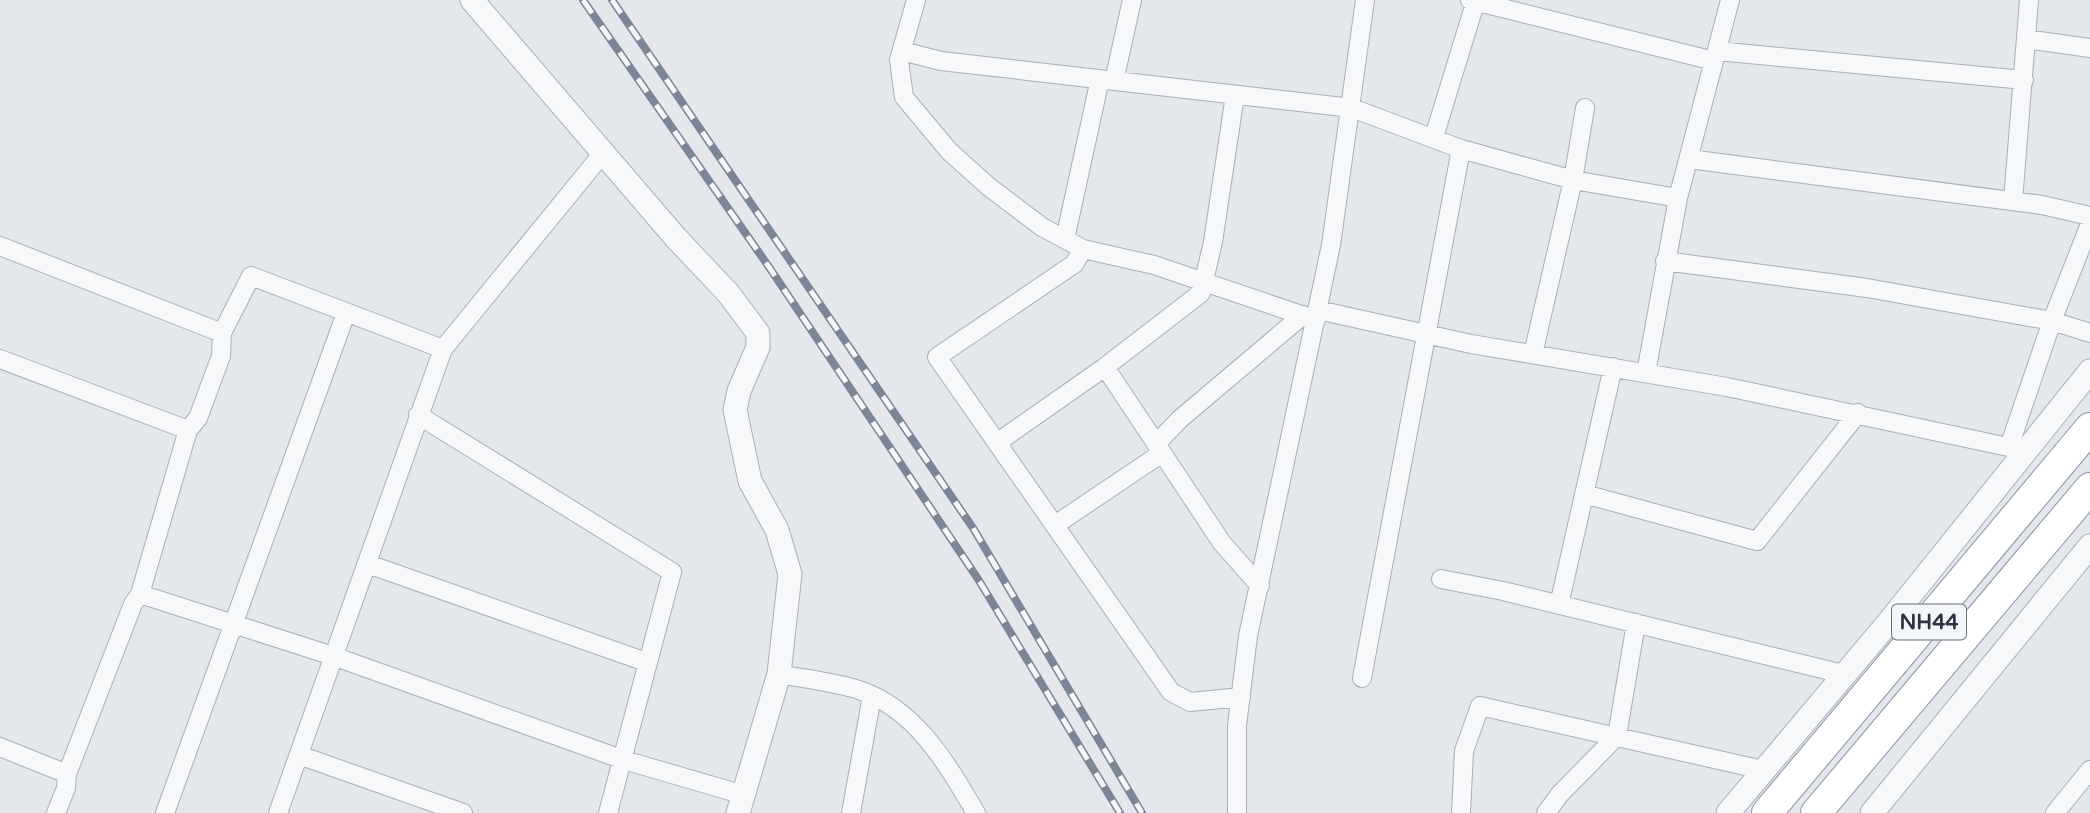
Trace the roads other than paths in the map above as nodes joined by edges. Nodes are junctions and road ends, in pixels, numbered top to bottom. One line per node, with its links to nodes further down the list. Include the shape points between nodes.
1 (472, 0): 19 (street)
2 (916, 0): 10 (street)
3 (1132, 0): 12 (street)
4 (1365, 0): 15 (street)
5 (1474, 0): 11 (street); 17 (street)
6 (1730, 0): 11 (street)
7 (2029, 0): 8 (street)
8 (2026, 39): 9 (street); 13 (street)
9 (2090, 48)
10 (902, 51): 12 (street, via 941,61); 26 (street, via 904,97 949,151 989,187)
11 (1716, 56): 13 (street); 20 (street)
12 (1107, 80): 14 (street); 26 (street)
13 (2024, 80): 23 (street)
14 (1235, 94): 15 (street); 30 (street)
15 (1352, 108): 17 (street); 32 (street)
16 (1585, 108): 21 (street)
17 (1434, 136): 18 (street)
18 (1461, 149): 21 (street); 36 (street)
19 (603, 153): 37 (street); 64 (street, via 758,333 735,410 750,481 777,530 790,574)
20 (1689, 159): 22 (street); 23 (street)
21 (1573, 180): 22 (street); 38 (street)
22 (1678, 198): 29 (street)
23 (2013, 201): 24 (street)
24 (2090, 216)
25 (2090, 224): 33 (street)
26 (1065, 239): 28 (street)
27 (0, 246): 34 (street)
28 (1083, 249): 30 (street); 48 (street, via 1074,264 937,357)
29 (1665, 261): 33 (street, via 1867,288); 43 (street)
30 (1204, 282): 32 (street); 40 (street, via 1201,293)
31 (346, 313): 34 (street, via 251,276); 37 (street); 61 (street)
32 (1312, 315): 36 (street); 49 (street, via 1180,419); 57 (street)
33 (2052, 321): 35 (street); 50 (street)
34 (222, 333): 47 (street, via 221,356 198,418)
35 (2090, 333)
36 (1428, 335): 38 (street); 66 (street)
37 (443, 349): 45 (street)
38 (1533, 354): 41 (street)
39 (0, 359): 47 (street)
40 (1105, 367): 48 (street); 49 (street)
41 (1613, 367): 43 (street); 52 (street)
42 (2090, 371): 50 (street)
43 (1646, 373): 44 (street)
44 (1858, 413): 50 (street); 52 (street, via 1757,541)
45 (418, 415): 55 (street); 63 (street, via 672,572)
46 (2090, 428): 88 (highway, NH44)
47 (188, 430): 58 (street)
48 (998, 442): 53 (street)
49 (1159, 448): 53 (street); 57 (street, via 1222,543)
50 (2018, 449): 65 (street, via 1888,623)
51 (2090, 488): 89 (highway, NH44)
52 (1584, 494): 59 (street)
53 (1055, 525): 68 (street, via 1171,692 1190,702)
54 (2090, 546): 90 (street)
55 (368, 564): 62 (street); 63 (street)
56 (1441, 579): 59 (street)
57 (1260, 586): 68 (street)
58 (140, 594): 61 (street); 75 (street)
59 (1559, 605): 60 (street)
60 (1636, 623): 65 (street); 69 (street)
61 (233, 626): 62 (street); 78 (street)
62 (333, 656): 71 (street); 72 (street)
63 (646, 662): 72 (street)
64 (779, 674): 67 (street); 76 (street)
65 (1843, 674): 73 (street)
66 (1362, 678)
67 (872, 696): 82 (street); 83 (street, via 916,725)
68 (1241, 697): 84 (street)
69 (1617, 736): 73 (street); 85 (street, via 1480,706 1464,751); 86 (street)
70 (0, 747): 75 (street)
71 (299, 755): 79 (street); 80 (street)
72 (624, 760): 76 (street); 81 (street)
73 (1763, 770): 87 (street)
74 (2090, 770): 91 (street)
75 (67, 774): 77 (street)
76 (741, 804)
77 (56, 813)
78 (165, 813)
79 (278, 813)
80 (463, 813)
81 (608, 813)
82 (851, 813)
83 (976, 813)
84 (1237, 813)
85 (1461, 813)
86 (1546, 813)
87 (1728, 813)
88 (1767, 813)
89 (1816, 813)
90 (1872, 813)
91 (2055, 813)

